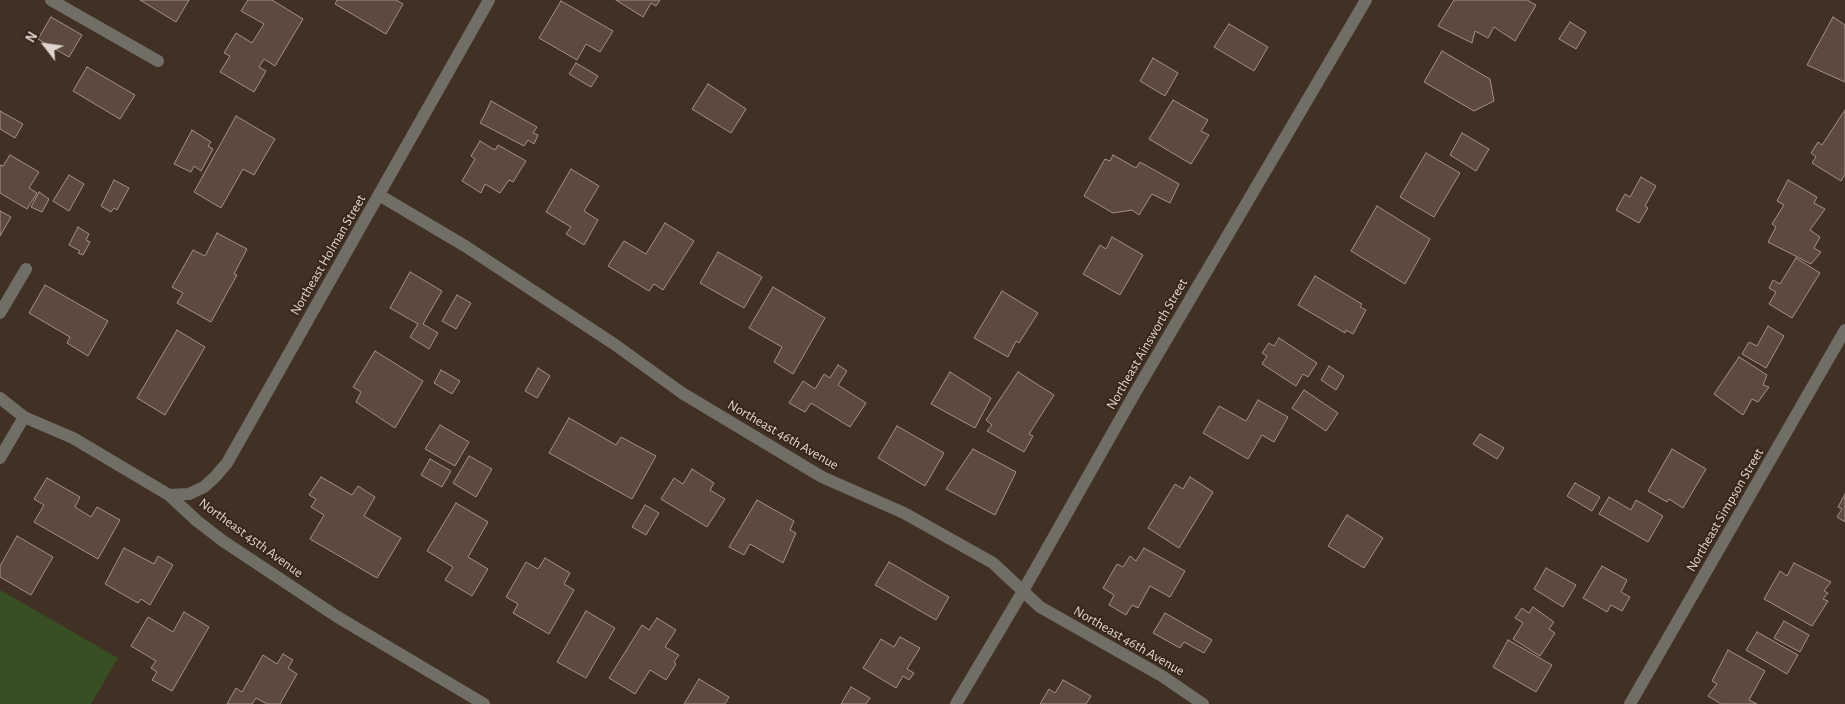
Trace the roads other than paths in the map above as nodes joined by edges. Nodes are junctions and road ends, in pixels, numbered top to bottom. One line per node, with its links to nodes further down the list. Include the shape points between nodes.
1 (51, 0): 4 (street)
2 (489, 0): 5 (street, Northeast Holman Street)
3 (1366, 0): 13 (street, Northeast Ainsworth Street, via 1135,393)
4 (158, 61)
5 (379, 195): 12 (street, Northeast Holman Street, via 227,463 204,487 189,494); 13 (street, Northeast 46th Avenue, via 465,246 682,393 822,477 904,512 993,563)
6 (26, 269): 7 (street)
7 (0, 313)
8 (1845, 330): 17 (street, Northeast Simpson Street)
9 (0, 398): 10 (street, Northeast 45th Avenue)
10 (24, 417): 11 (street); 12 (street, Northeast 45th Avenue, via 72,438)
11 (0, 458)
12 (169, 495): 14 (street, Northeast 45th Avenue, via 223,541 328,610)
13 (1024, 590): 15 (street, Northeast Ainsworth Street); 16 (street, Northeast 46th Avenue, via 1040,607 1162,676)
14 (484, 704)
15 (956, 704)
16 (1203, 704)
17 (1630, 704)

